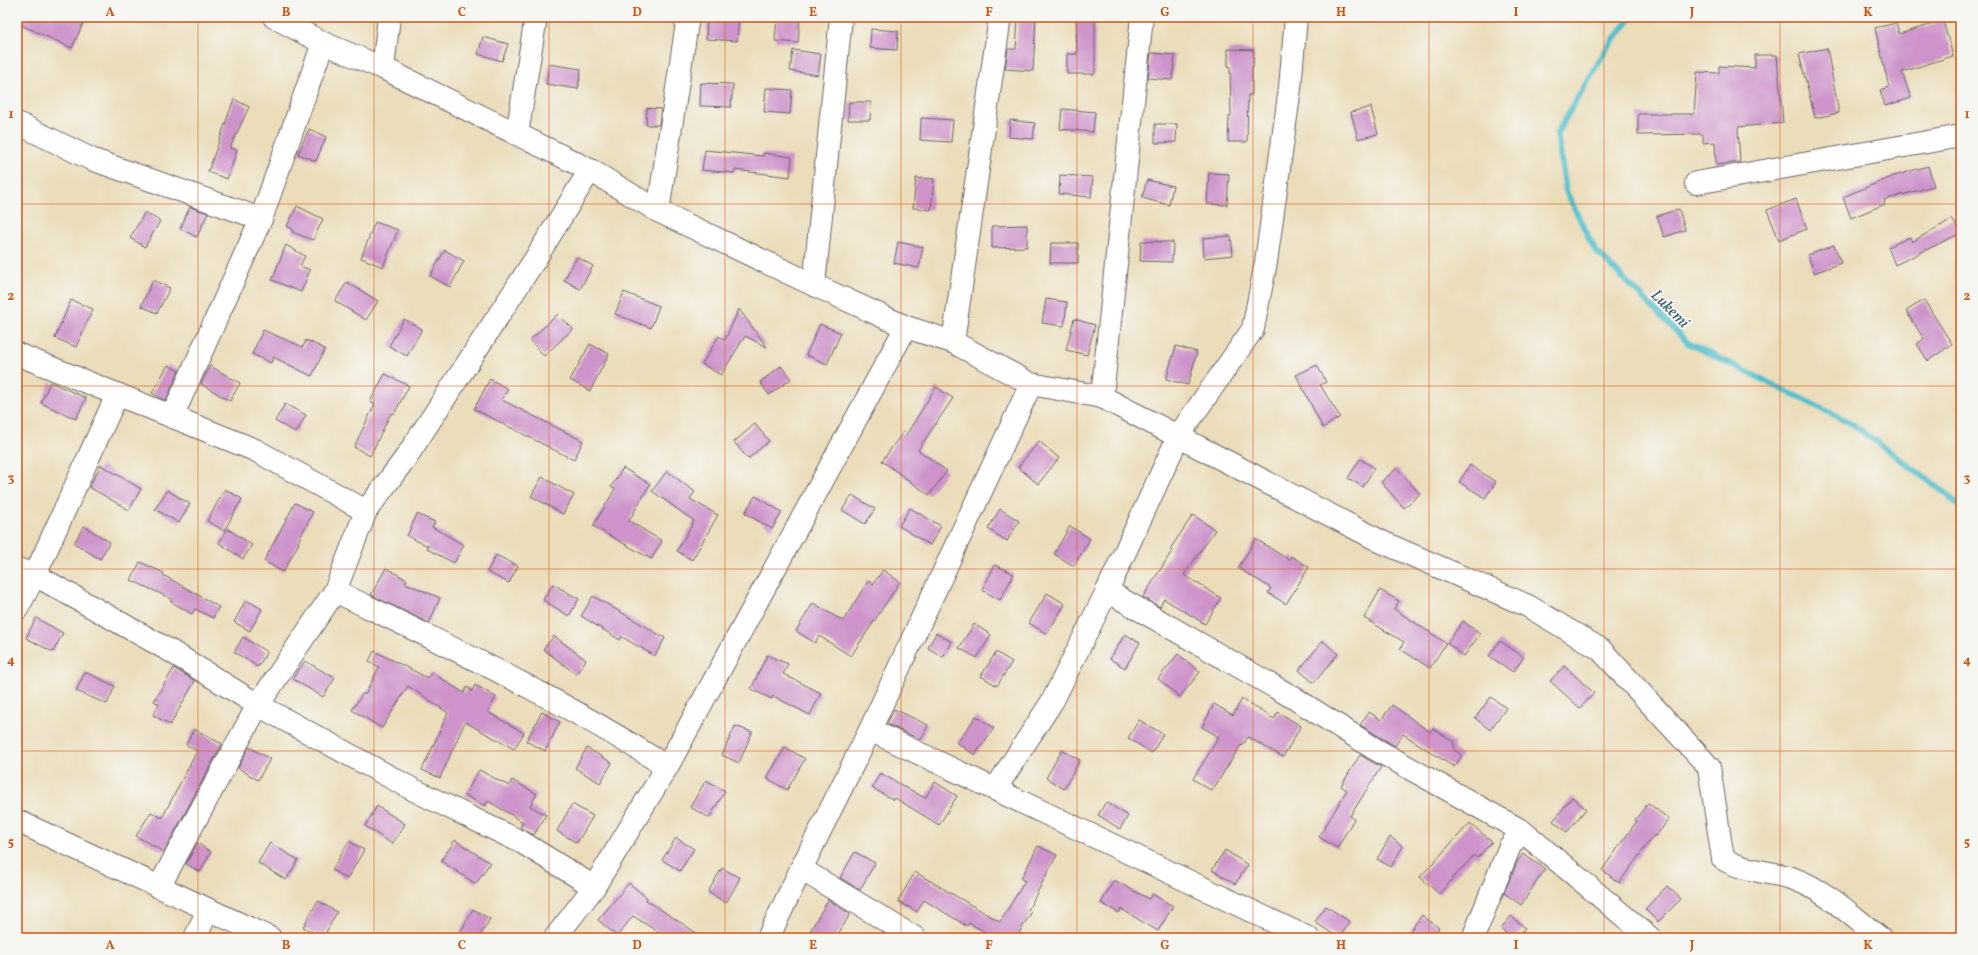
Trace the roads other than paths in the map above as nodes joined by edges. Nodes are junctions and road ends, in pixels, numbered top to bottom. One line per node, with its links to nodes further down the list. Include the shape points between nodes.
1 (274, 17): 9 (street)
2 (389, 17): 10 (street)
3 (536, 17): 12 (street)
4 (688, 17): 16 (street)
5 (842, 17): 18 (street)
6 (1000, 17): 20 (street)
7 (1142, 17): 24 (street)
8 (1296, 17): 26 (street, via 1290,88 1254,329)
9 (323, 43): 10 (street); 17 (street)
10 (383, 68): 12 (street)
11 (17, 123): 17 (street, via 91,159)
12 (517, 134): 14 (street)
13 (1961, 136): 15 (street)
14 (590, 170): 16 (street); 27 (street, via 411,450)
15 (1696, 183)
16 (658, 211): 18 (street)
17 (261, 219): 25 (street)
18 (814, 285): 19 (street)
19 (906, 326): 20 (street); 34 (street)
20 (953, 342): 22 (street)
21 (17, 354): 23 (street)
22 (1031, 384): 24 (street); 33 (street)
23 (117, 395): 25 (street); 28 (street)
24 (1102, 397): 26 (street)
25 (172, 417): 27 (street, via 255,450)
26 (1179, 435): 30 (street); 50 (street, via 1382,542 1528,606 1600,649 1709,767 1723,859 1735,866 1794,879 1822,892)
27 (366, 511): 29 (street)
28 (26, 572): 31 (street); 32 (street, via 172,652)
29 (335, 591): 32 (street); 34 (street, via 490,667 620,736)
30 (1107, 591): 35 (street, via 1053,700); 37 (street, via 1294,698 1376,749)
31 (17, 609)
32 (258, 705): 39 (street); 40 (street, via 414,790 522,843)
33 (870, 730): 35 (street); 38 (street)
34 (668, 767): 40 (street)
35 (996, 788): 47 (street)
36 (17, 821): 39 (street)
37 (1522, 831): 48 (street, via 1510,846); 49 (street)
38 (801, 869): 45 (street); 46 (street)
39 (159, 886): 41 (street)
40 (594, 887): 42 (street)
41 (208, 910): 43 (street); 44 (street)
42 (561, 936)
43 (195, 938)
44 (270, 938)
45 (768, 938)
46 (915, 938)
47 (1308, 938)
48 (1473, 938)
49 (1650, 938)
50 (1880, 938)

